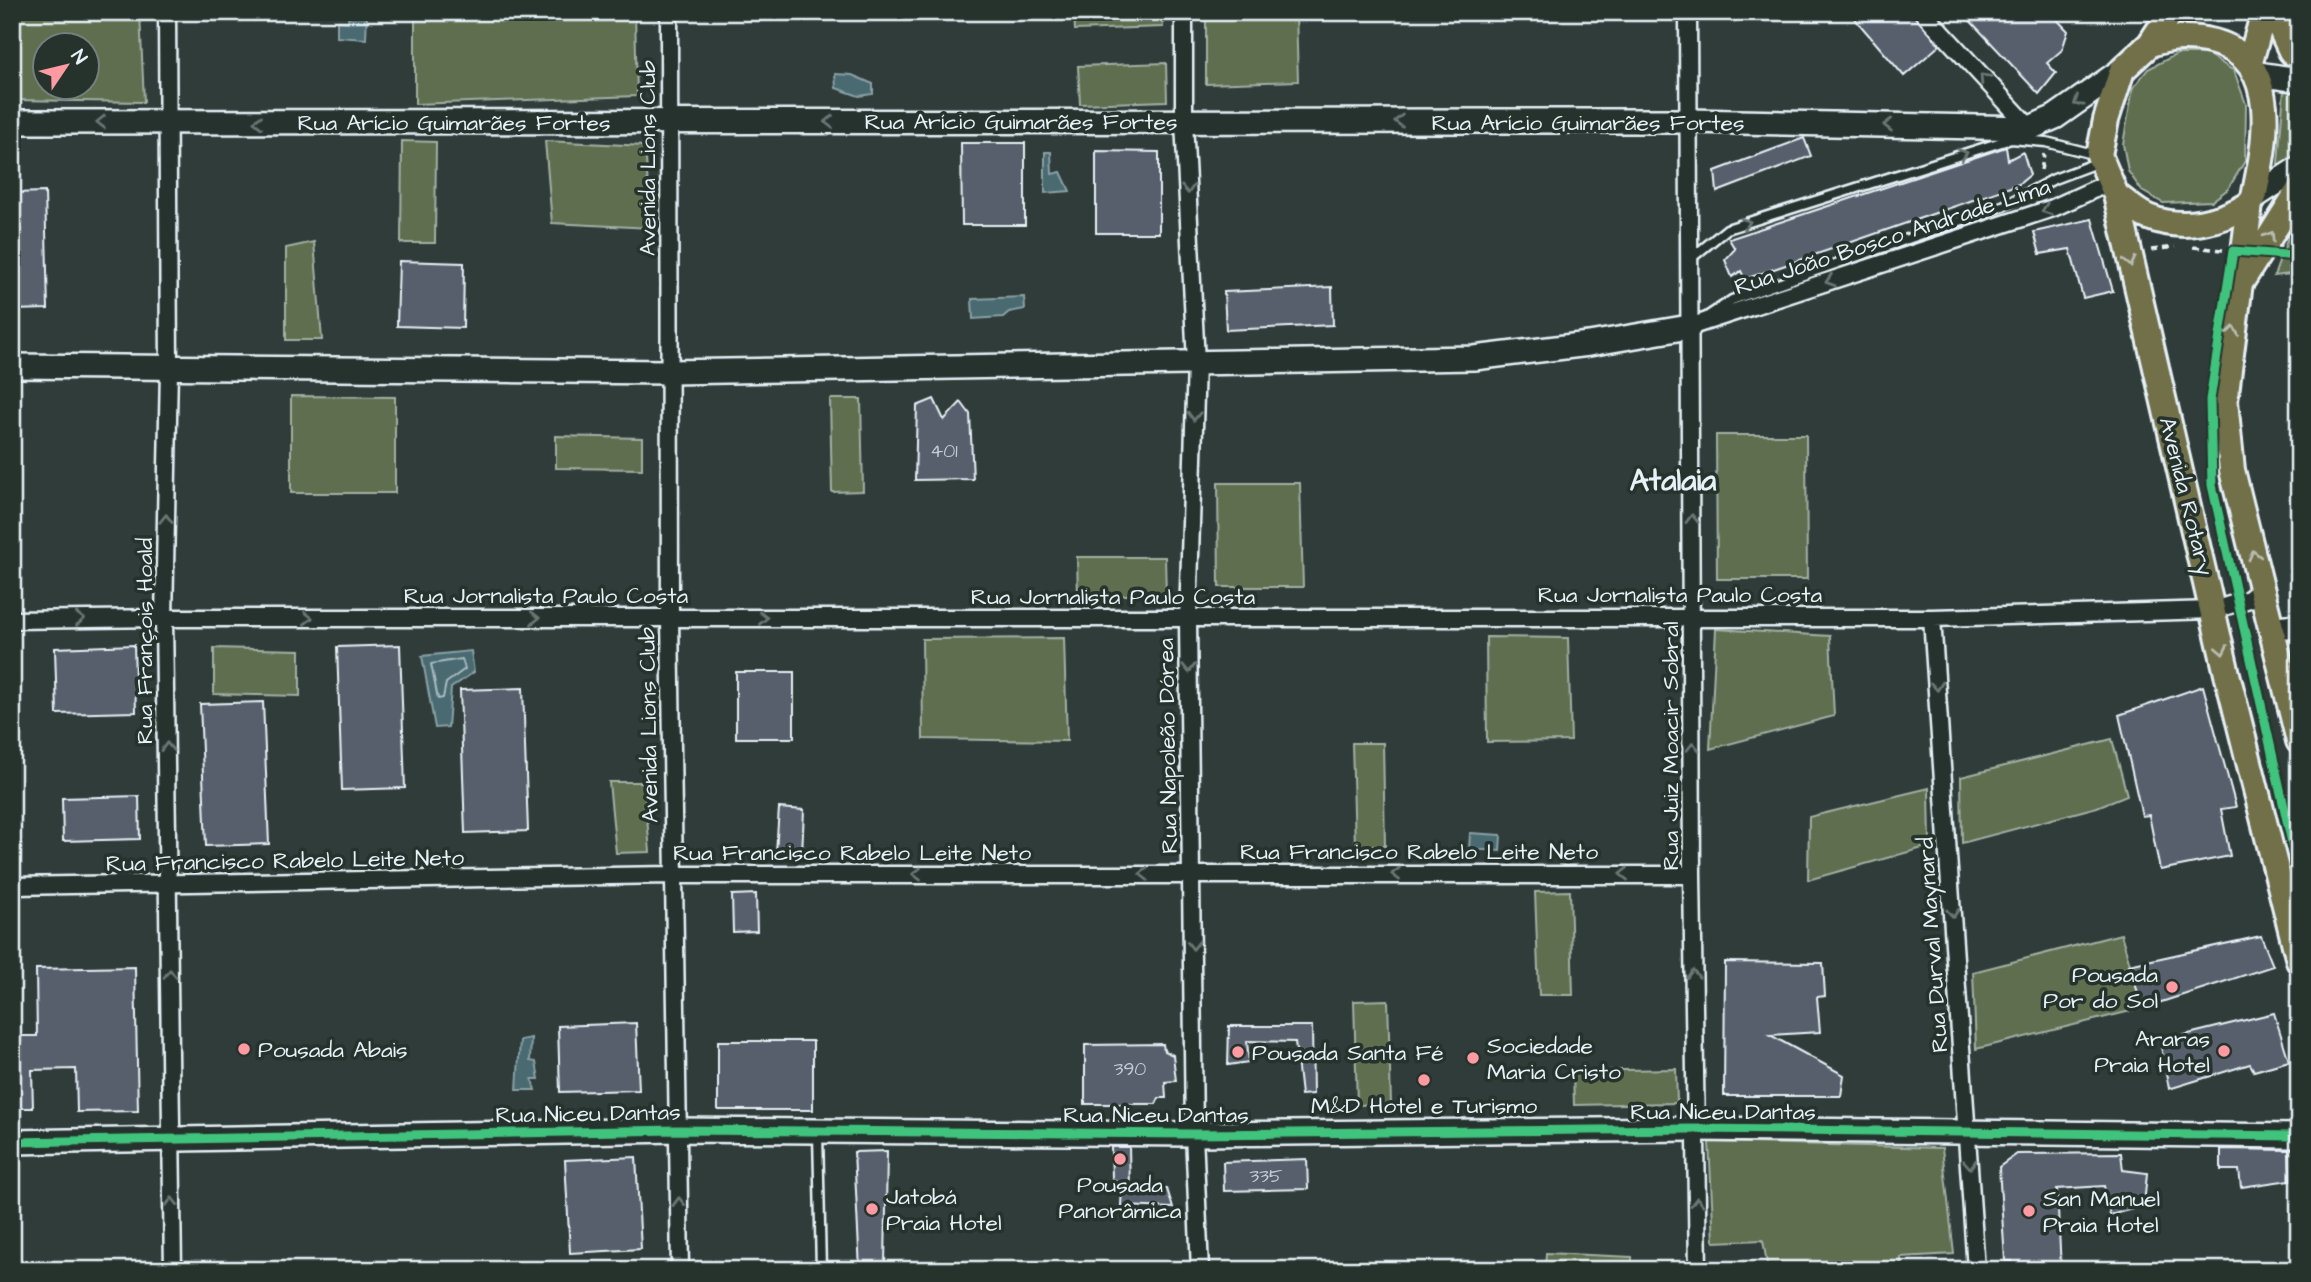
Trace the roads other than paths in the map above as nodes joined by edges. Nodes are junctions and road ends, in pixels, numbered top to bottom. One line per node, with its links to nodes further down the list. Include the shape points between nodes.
1 (167, 12): 17 (street, Rua François Hoald)
2 (669, 12): 18 (street, Avenida Lions Club)
3 (1184, 12): 14 (street, Rua Napoleão Dórea)
4 (1688, 12): 15 (street, Rua Juiz Moacir Sobral)
5 (1923, 12): 19 (street, one-way to 5)
6 (2171, 12): 9 (main road, Avenida Rotary)
7 (2264, 12): 11 (main road)
8 (2273, 12): 10 (main road, via 2291,51)
9 (2150, 44): 11 (main road, via 2176,36 2208,41 2228,46); 12 (main road, Avenida Rotary)
10 (2299, 58)
11 (2254, 68): 13 (street); 23 (main road, via 2266,127)
12 (2122, 70): 19 (street, one-way to 19, via 2055,117); 21 (main road, Avenida Rotary, via 2106,120)
13 (2299, 80)
14 (1184, 121): 15 (street, Rua Arício Guimarães Fortes, one-way to 14); 18 (street, Rua Arício Guimarães Fortes, one-way to 18); 27 (street, Rua Napoleão Dórea, one-way to 27)
15 (1688, 121): 19 (street, Rua Arício Guimarães Fortes, one-way to 15); 24 (street, Rua Juiz Moacir Sobral)
16 (12, 122): 17 (street, Rua Arício Guimarães Fortes, one-way to 16)
17 (169, 122): 18 (street, Rua Arício Guimarães Fortes, one-way to 17); 29 (street, Rua François Hoald)
18 (670, 122): 30 (street, Avenida Lions Club)
19 (2038, 135): 21 (lane); 24 (lane, one-way to 19, via 1727,229 2011,138)
20 (2299, 168): 23 (street)
21 (2106, 174): 23 (main road, via 2148,217 2192,224 2228,218); 26 (street, Rua João Bosco Andrade Lima, one-way to 26, via 2053,208); 26 (lane, via 2054,179 2003,206 1732,300); 32 (main road, Avenida Rotary, one-way to 32)
22 (2299, 190): 25 (main road, one-way to 22)
23 (2252, 201): 25 (main road)
24 (1689, 260): 26 (street, Rua Juiz Moacir Sobral)
25 (2241, 283): 31 (main road, one-way to 25, via 2232,470 2225,401)
26 (1692, 327): 27 (street, via 1474,358); 33 (street, Rua Juiz Moacir Sobral, one-way to 26)
27 (1196, 363): 30 (street); 38 (street, Rua Napoleão Dórea, one-way to 38)
28 (12, 366): 29 (street)
29 (169, 369): 30 (street); 34 (street, Rua François Hoald, one-way to 29)
30 (669, 372): 35 (street, Avenida Lions Club)
31 (2262, 588): 32 (street, Rua Jornalista Paulo Costa, via 2249,598); 40 (main road)
32 (2214, 610): 36 (street, Rua Jornalista Paulo Costa); 47 (main road, Avenida Rotary, one-way to 47)
33 (1693, 615): 36 (street, Rua Jornalista Paulo Costa); 38 (street, Rua Jornalista Paulo Costa); 44 (street, Rua Juiz Moacir Sobral, one-way to 33)
34 (164, 618): 35 (street, Rua Jornalista Paulo Costa, one-way to 35); 37 (street, Rua Jornalista Paulo Costa, one-way to 34); 45 (street, Rua François Hoald, one-way to 34)
35 (670, 618): 38 (street, Rua Jornalista Paulo Costa, one-way to 38); 43 (street, Avenida Lions Club)
36 (1932, 618): 51 (street, Rua Durval Maynard, one-way to 51)
37 (12, 620)
38 (1188, 620): 42 (street, Rua Napoleão Dórea, one-way to 42)
39 (2299, 626): 40 (street)
40 (2273, 628): 41 (main road)
41 (2299, 741)
42 (1192, 874): 43 (street, Rua Francisco Rabelo Leite Neto, one-way to 43); 44 (street, Rua Francisco Rabelo Leite Neto, one-way to 42); 52 (street, Rua Napoleão Dórea, one-way to 52)
43 (672, 875): 45 (street, Rua Francisco Rabelo Leite Neto); 49 (street, Avenida Lions Club)
44 (1692, 875): 48 (street, Rua Juiz Moacir Sobral, one-way to 44)
45 (169, 885): 46 (street, Rua Francisco Rabelo Leite Neto); 54 (street, Rua François Hoald, one-way to 45)
46 (12, 886)
47 (2299, 961)
48 (1695, 1129): 51 (street, Rua Niceu Dantas); 52 (street, Rua Niceu Dantas); 60 (street, Rua Juiz Moacir Sobral, one-way to 48)
49 (678, 1130): 50 (street, Rua Niceu Dantas); 54 (street, Rua Niceu Dantas); 57 (street, Avenida Lions Club, one-way to 49)
50 (818, 1131): 52 (street, Rua Niceu Dantas); 58 (lane)
51 (1968, 1132): 53 (street, Rua Niceu Dantas); 61 (street, Rua Durval Maynard, one-way to 61)
52 (1194, 1134): 59 (street, Rua Napoleão Dórea)
53 (2299, 1136)
54 (171, 1139): 55 (street, Rua Niceu Dantas); 56 (street, Rua François Hoald, one-way to 54)
55 (12, 1142)
56 (173, 1270)
57 (680, 1270)
58 (821, 1270)
59 (1200, 1270)
60 (1698, 1270)
61 (1976, 1270)

